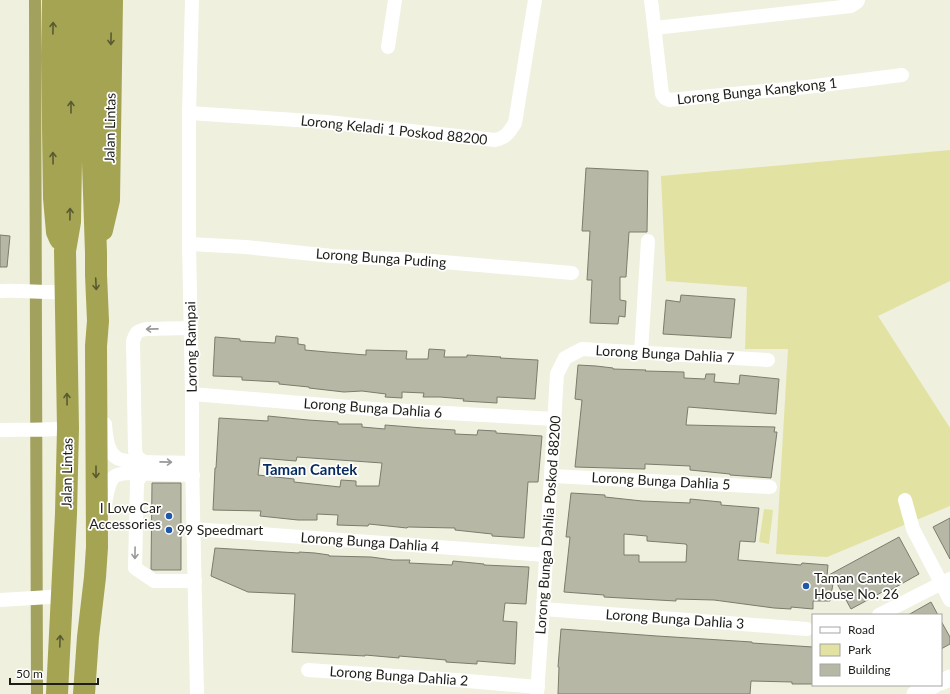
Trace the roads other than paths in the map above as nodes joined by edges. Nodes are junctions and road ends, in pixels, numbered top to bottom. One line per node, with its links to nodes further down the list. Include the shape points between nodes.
1 (53, 0): 16 (highway, Jalan Lintas, one-way to 1, via 57,232 54,198)
2 (71, 0): 16 (highway, Jalan Lintas, one-way to 2, via 70,222 72,160)
3 (92, 0): 17 (highway, Jalan Lintas, via 92,133)
4 (112, 0): 17 (highway, Jalan Lintas, one-way to 17, via 110,200)
5 (192, 0): 13 (street, Lorong Rampai)
6 (395, 0): 11 (street)
7 (535, 0): 13 (street, Lorong Keladi 1 Poskod 88200, via 515,123 502,138 495,140 327,122)
8 (651, 0): 10 (street, Lorong Bunga Kangkong 1)
9 (858, 0): 10 (street, via 851,6)
10 (655, 28): 12 (street, Lorong Bunga Kangkong 1, via 662,94 670,100)
11 (388, 47)
12 (902, 75)
13 (189, 113): 15 (street, Lorong Rampai)
14 (648, 241): 23 (street)
15 (190, 244): 18 (street, Lorong Bunga Puding, via 332,256 420,260); 21 (street, Lorong Rampai)
16 (65, 251): 20 (highway, Jalan Lintas)
17 (96, 253): 22 (highway, Jalan Lintas, one-way to 22)
18 (572, 274)
19 (0, 291): 20 (street)
20 (56, 292): 28 (highway, Jalan Lintas, one-way to 20)
21 (192, 328): 26 (street, Lorong Rampai); 30 (street, one-way to 30, via 139,330 133,341 135,451)
22 (96, 346): 30 (street, via 105,431 111,452 117,458); 36 (highway, Jalan Lintas, one-way to 36)
23 (641, 352): 24 (street, Lorong Bunga Dahlia 7, via 582,349); 25 (street, Lorong Bunga Dahlia 7)
24 (565, 358): 27 (street, Lorong Bunga Dahlia Poskod 88200, via 557,374)
25 (768, 360)
26 (192, 394): 27 (street, Lorong Bunga Dahlia 6, via 373,409); 31 (street, Lorong Rampai)
27 (555, 419): 32 (street, Lorong Bunga Dahlia Poskod 88200)
28 (59, 429): 29 (street); 41 (highway, Jalan Lintas, via 66,514)
29 (0, 430)
30 (143, 468): 31 (street); 36 (street, via 111,480); 39 (street, one-way to 39, via 137,482 135,568 154,581)
31 (192, 469): 35 (street, Lorong Rampai)
32 (552, 476): 33 (street, Lorong Bunga Dahlia 5); 37 (street, Lorong Bunga Dahlia Poskod 88200)
33 (770, 487)
34 (905, 500): 40 (street, via 913,529)
35 (194, 529): 37 (street, Lorong Bunga Dahlia 4); 39 (street, Lorong Rampai)
36 (96, 547): 38 (highway, Jalan Lintas)
37 (546, 555): 44 (street, Lorong Bunga Dahlia Poskod 88200)
38 (95, 578): 51 (highway, Jalan Lintas); 52 (highway, Jalan Lintas, via 97,617)
39 (195, 581): 53 (street, Lorong Rampai)
40 (946, 581): 43 (street); 45 (street)
41 (56, 595): 42 (street); 50 (highway, Jalan Lintas, one-way to 41)
42 (0, 600)
43 (950, 600)
44 (544, 609): 46 (street, Lorong Bunga Dahlia 3); 49 (street, Lorong Bunga Dahlia Poskod 88200)
45 (881, 614)
46 (807, 629)
47 (308, 670): 49 (street, Lorong Bunga Dahlia 2, via 456,680)
48 (932, 686): 54 (street)
49 (538, 690)
50 (57, 694)
51 (84, 694)
52 (94, 694)
53 (197, 694)
54 (915, 694)

